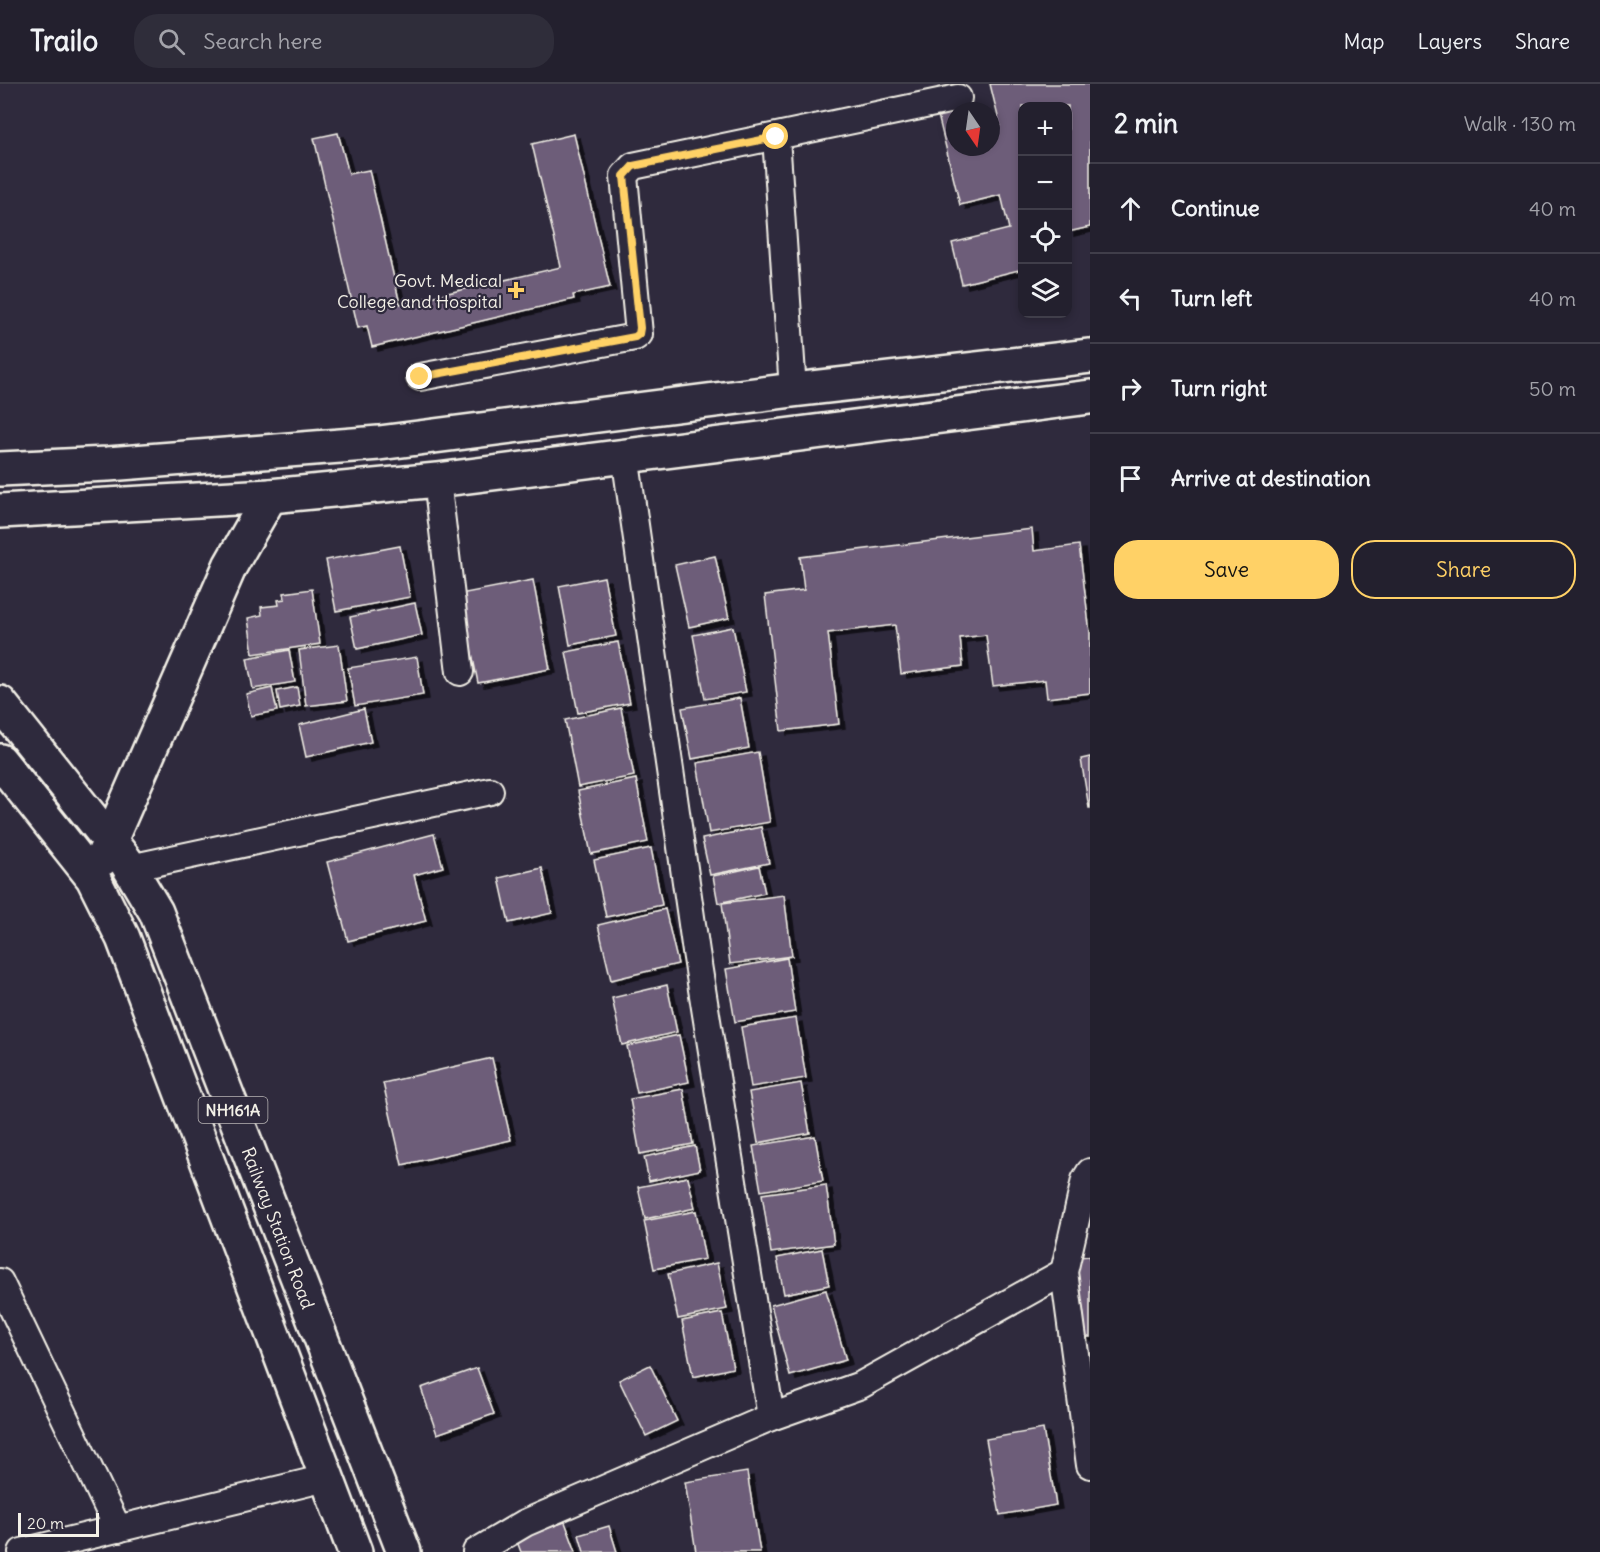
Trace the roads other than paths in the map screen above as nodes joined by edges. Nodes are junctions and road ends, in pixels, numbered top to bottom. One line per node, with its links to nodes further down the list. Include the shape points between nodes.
1 (958, 98): 2 (street)
2 (776, 137): 4 (street, via 627,170 624,176 640,328 635,337); 5 (street)
3 (1090, 356): 5 (main road)
4 (420, 377)
5 (793, 390): 8 (main road, via 378,443)
6 (1090, 397): 7 (main road)
7 (625, 455): 9 (main road); 22 (street, via 696,952)
8 (0, 469)
9 (437, 480): 10 (main road); 12 (street)
10 (270, 496): 11 (main road); 16 (main road, via 230,566)
11 (0, 511)
12 (460, 672)
13 (0, 703): 16 (main road, Railway Station Road / NH161A)
14 (0, 760): 18 (main road, NH161A)
15 (490, 791): 17 (street)
16 (111, 842): 17 (main road, Railway Station Road / NH161A); 18 (main road)
17 (130, 868): 28 (main road, Railway Station Road / NH161A, via 156,912)
18 (93, 878): 24 (main road, NH161A, via 123,938)
19 (1090, 1172): 20 (street)
20 (1064, 1272): 22 (street, via 861,1385); 23 (street)
21 (0, 1282): 25 (street)
22 (771, 1418): 29 (street, via 525,1524)
23 (1089, 1455)
24 (326, 1478): 25 (street); 27 (main road, NH161A)
25 (118, 1529): 26 (street)
26 (22, 1552)
27 (355, 1552)
28 (404, 1552)
29 (476, 1552)

